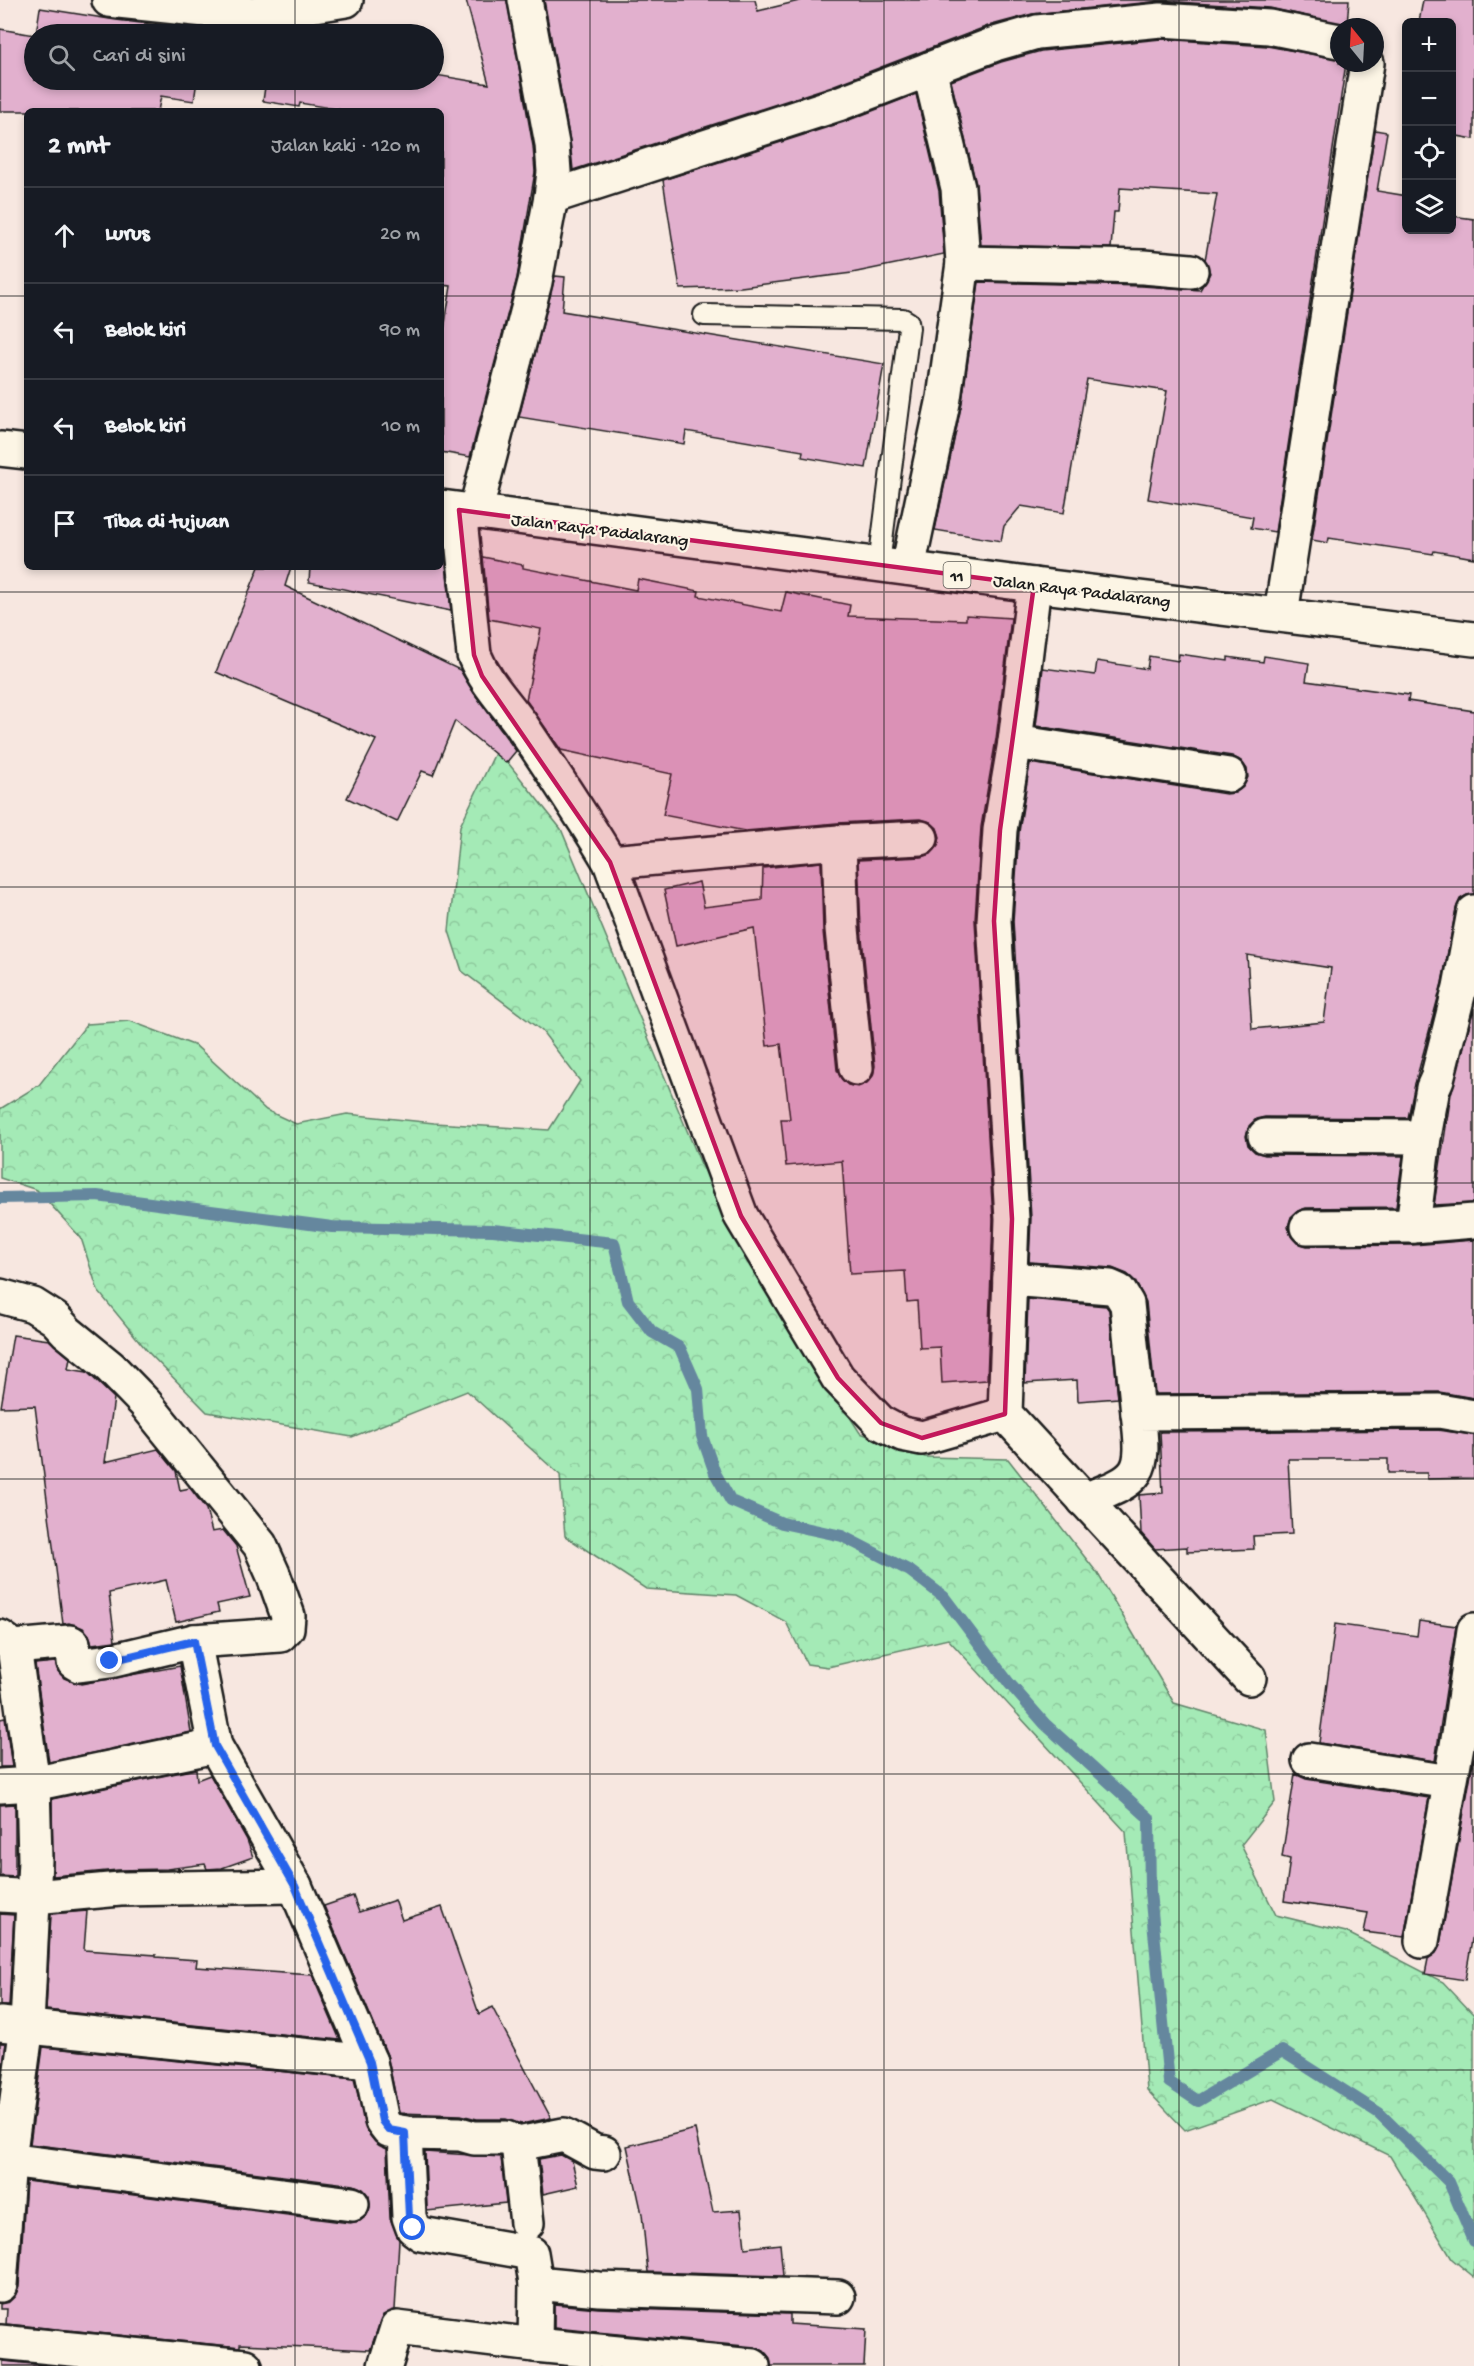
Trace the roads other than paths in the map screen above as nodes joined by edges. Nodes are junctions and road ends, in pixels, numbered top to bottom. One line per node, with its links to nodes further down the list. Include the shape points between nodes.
1 (109, 0): 2 (main road, via 254,15)
2 (346, 0)
3 (525, 0): 8 (main road, via 552,144)
4 (1083, 13): 5 (main road, via 1269,27); 6 (main road)
5 (1330, 39)
6 (929, 69): 8 (main road, via 838,104); 9 (main road, via 958,188)
7 (1366, 72): 17 (main road)
8 (551, 197): 14 (main road, via 535,282)
9 (963, 263): 10 (main road); 15 (main road, via 944,398)
10 (1191, 271)
11 (704, 315): 15 (lane, via 908,322)
12 (0, 449): 13 (main road)
13 (24, 452)
14 (458, 510): 15 (main road, Jalan Raya Padalarang / 11); 23 (main road, via 474,655 482,676 579,810)
15 (893, 566): 16 (main road, Jalan Raya Padalarang / 11)
16 (1034, 585): 17 (main road, Jalan Raya Padalarang / 11); 19 (main road)
17 (1281, 615): 18 (main road, Jalan Raya Padalarang / 11)
18 (1474, 639)
19 (1015, 742): 20 (main road); 31 (main road, via 1000,830 994,921 1012,1219)
20 (1229, 775)
21 (921, 838): 22 (main road)
22 (839, 842): 23 (main road); 25 (main road, via 842,929)
23 (610, 862): 34 (main road, via 741,1216 838,1378 881,1423 902,1434 922,1438)
24 (1474, 912): 27 (main road)
25 (856, 1068)
26 (1265, 1136): 27 (main road)
27 (1424, 1137): 29 (main road)
28 (1474, 1221): 29 (main road)
29 (1413, 1226): 30 (main road)
30 (1307, 1227)
31 (1010, 1279): 33 (main road, via 1110,1287 1122,1294 1127,1304); 34 (main road)
32 (0, 1296): 38 (main road, via 40,1309 110,1367 145,1403 260,1545 288,1617 287,1628 280,1635)
33 (1138, 1413): 35 (main road, via 1439,1411); 36 (main road, via 1142,1447 1136,1474 1121,1486)
34 (1005, 1414): 36 (main road)
35 (1474, 1417)
36 (1084, 1500): 40 (main road)
37 (1474, 1630): 41 (main road)
38 (194, 1641): 39 (main road, via 79,1665 74,1662 70,1642); 42 (main road)
39 (7, 1642): 45 (main road)
40 (1249, 1678)
41 (1466, 1735): 44 (main road)
42 (215, 1746): 45 (main road); 47 (main road)
43 (1309, 1760): 44 (main road)
44 (1450, 1782): 50 (main road)
45 (33, 1784): 46 (main road); 49 (main road)
46 (0, 1786)
47 (295, 1886): 49 (main road, via 120,1889); 52 (main road)
48 (0, 1895): 49 (main road)
49 (34, 1897): 51 (main road)
50 (1422, 1941)
51 (14, 2025): 52 (main road); 56 (main road)
52 (370, 2062): 53 (main road, via 382,2121 389,2130)
53 (405, 2133): 54 (main road, via 507,2138); 59 (main road, via 409,2217 413,2228 439,2238 531,2253)
54 (518, 2144): 55 (main road, via 564,2135); 58 (main road)
55 (604, 2153)
56 (4, 2159): 57 (main road); 60 (main road)
57 (352, 2204)
58 (527, 2223)
59 (536, 2283): 61 (main road, via 599,2289); 63 (main road)
60 (0, 2285)
61 (838, 2297)
62 (0, 2342): 64 (main road)
63 (535, 2345): 65 (main road, via 397,2328); 66 (main road)
64 (245, 2366)
65 (385, 2366)
66 (753, 2366)

